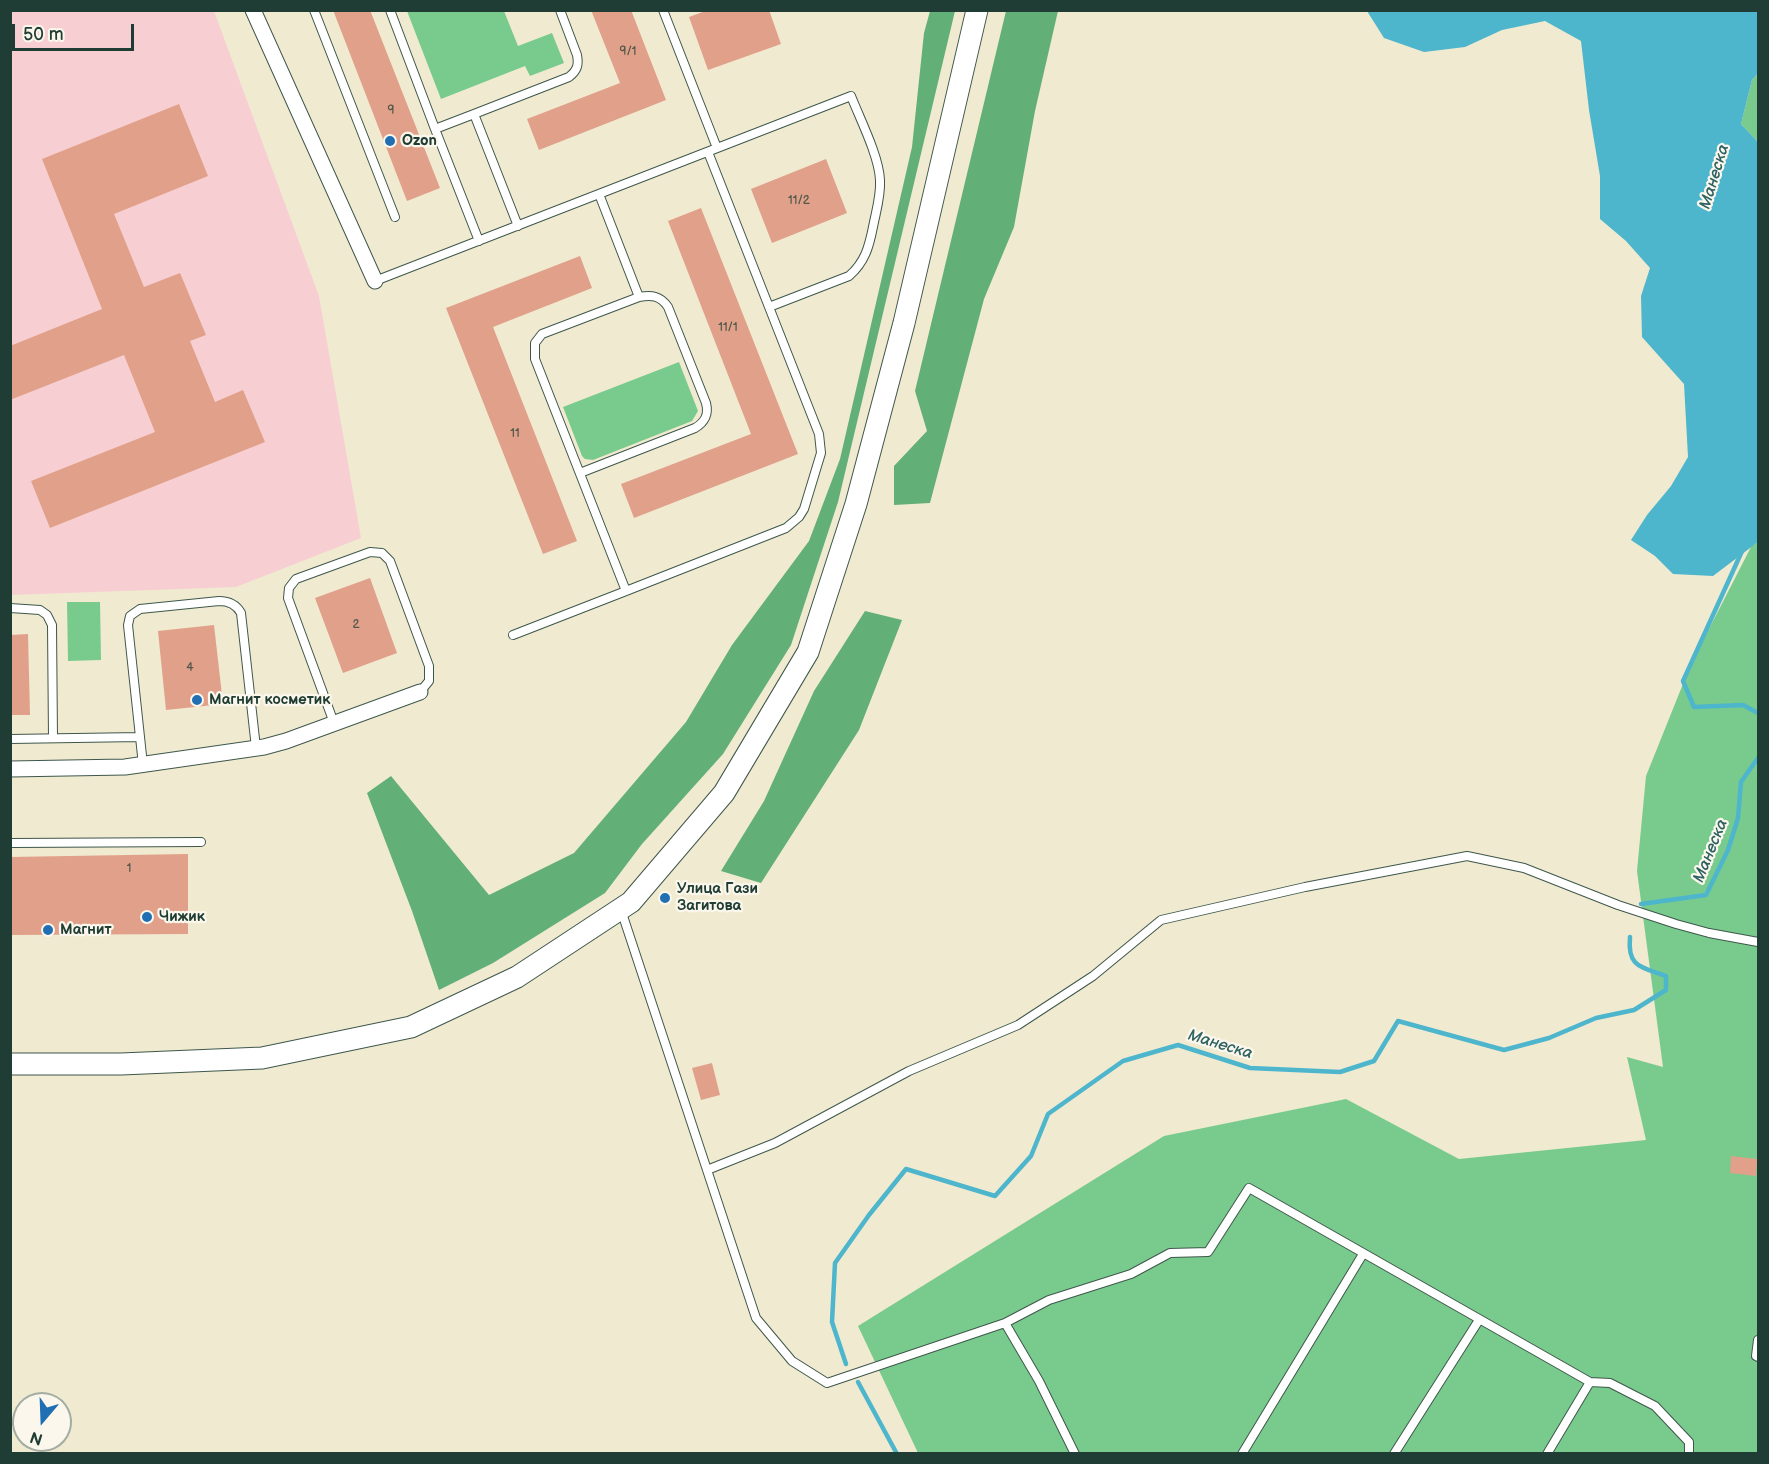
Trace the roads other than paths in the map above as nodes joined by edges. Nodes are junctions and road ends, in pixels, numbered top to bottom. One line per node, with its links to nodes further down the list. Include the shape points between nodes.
1 (253, 10): 15 (street)
2 (314, 10): 12 (lane)
3 (390, 10): 8 (lane)
4 (560, 10): 7 (lane, via 577,55 574,73)
5 (663, 10): 9 (lane)
6 (977, 10): 32 (main road, via 860,493 808,652 724,793)
7 (474, 114): 8 (lane); 13 (lane)
8 (435, 129): 14 (lane)
9 (717, 148): 10 (lane); 17 (lane, via 851,96 876,160 880,191 863,261 849,276)
10 (708, 152): 11 (lane); 17 (lane)
11 (599, 194): 13 (lane); 16 (lane)
12 (395, 217)
13 (518, 226): 14 (lane)
14 (479, 241): 15 (lane)
15 (375, 282)
16 (639, 297): 18 (lane, via 543,334 535,343 535,359); 18 (lane, via 659,297 668,307 706,403 706,419 695,429)
17 (769, 307): 19 (lane, via 821,445 804,509 786,528)
18 (580, 473): 19 (lane)
19 (626, 591): 21 (lane)
20 (10, 608): 25 (lane, via 40,610 50,620)
21 (513, 635)
22 (420, 692): 23 (street); 23 (lane, via 429,681 429,666 390,561 382,553 370,552 296,579 289,588 288,598)
23 (334, 723): 27 (street)
24 (140, 737): 25 (lane); 27 (lane, via 130,616 140,609 228,602 241,613); 28 (lane)
25 (53, 738): 26 (lane)
26 (10, 739)
27 (256, 748): 28 (street)
28 (144, 765): 29 (street)
29 (10, 769)
30 (201, 842): 31 (lane)
31 (10, 843)
32 (621, 909): 34 (main road, via 517,977 411,1027 262,1058); 35 (lane)
33 (1758, 942): 35 (lane, via 1676,924 1524,868 1467,855 1305,887 1161,920 1094,976 1018,1025 909,1071 775,1143)
34 (10, 1064)
35 (707, 1170): 38 (lane, via 756,1318 792,1361 827,1383)
36 (1363, 1254): 37 (lane); 38 (lane, via 1249,1188 1208,1252 1170,1253 1131,1274 1049,1300); 43 (lane)
37 (1479, 1320): 41 (lane); 44 (lane)
38 (1005, 1323): 42 (lane)
39 (1758, 1340): 40 (lane)
40 (1758, 1357)
41 (1590, 1382): 45 (lane); 46 (lane, via 1610,1383 1655,1406 1689,1442)
42 (1075, 1454)
43 (1242, 1454)
44 (1394, 1454)
45 (1546, 1454)
46 (1689, 1454)

